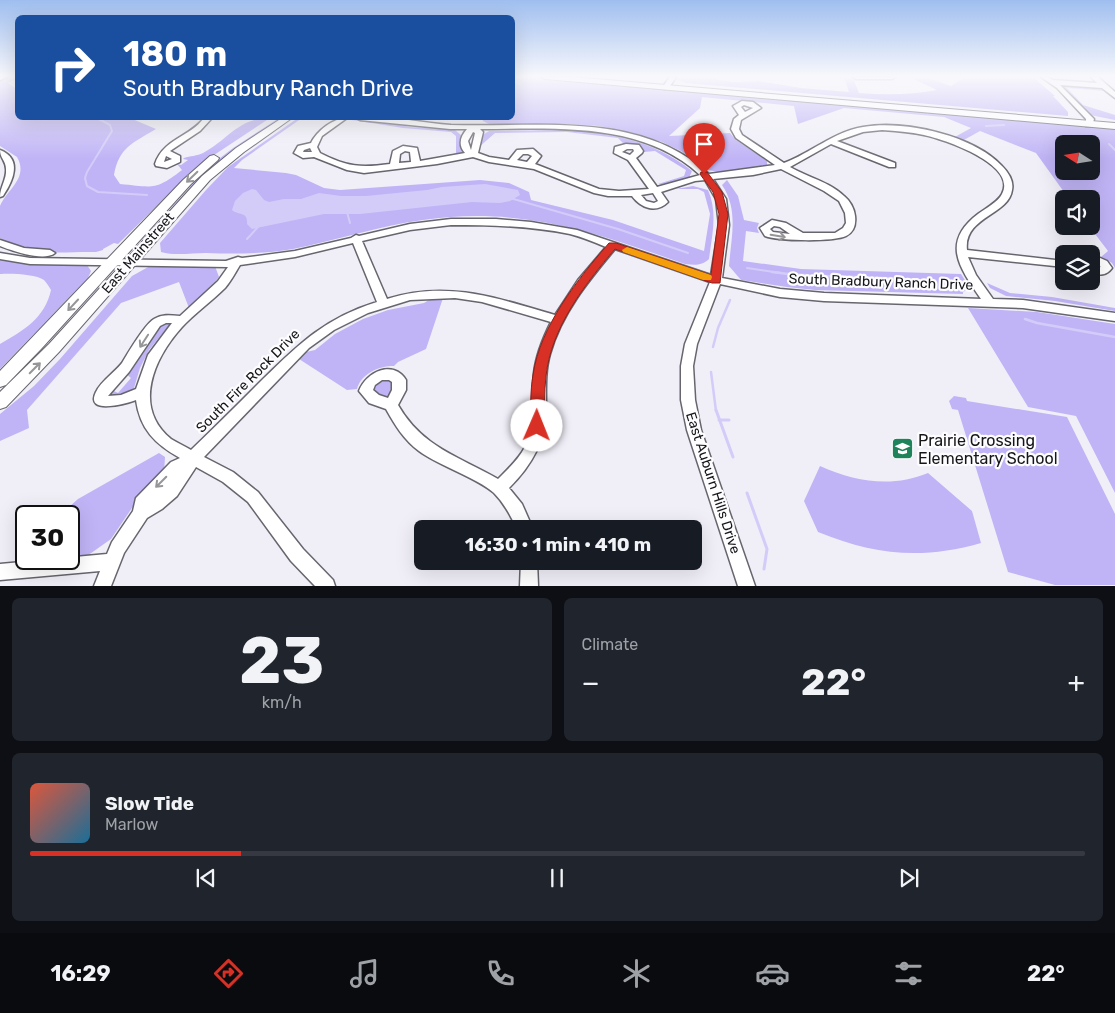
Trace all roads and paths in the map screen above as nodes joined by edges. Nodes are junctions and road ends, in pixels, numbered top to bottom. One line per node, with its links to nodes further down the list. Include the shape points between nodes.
1 (908, 104): 14 (main road)
2 (928, 104): 6 (main road)
3 (1067, 104): 6 (street)
4 (1074, 104): 14 (street)
5 (742, 114): 26 (street, via 735,126 737,134)
6 (1080, 118): 14 (main road)
7 (207, 120): 19 (street)
8 (271, 120): 38 (main road, East Mainstreet, one-way to 38, via 198,171)
9 (284, 120): 39 (main road, East Mainstreet, via 212,172)
10 (341, 120): 27 (street, via 319,135 314,149 325,159 370,170)
11 (396, 120): 16 (street, East Auburn Hills Drive)
12 (475, 120): 16 (street)
13 (1115, 121): 14 (main road)
14 (1090, 122): 15 (main road)
15 (1115, 126)
16 (473, 128): 20 (street, via 468,132 464,145); 28 (street, East Auburn Hills Drive, via 576,127 620,133 672,151)
17 (832, 142): 25 (street); 26 (street); 36 (street, via 859,130 903,129 955,142 993,162 1006,178 1007,193 967,229 962,239)
18 (0, 153): 31 (street, via 9,160 12,170)
19 (166, 153)
20 (474, 154): 22 (street); 23 (street)
21 (631, 158): 29 (street)
22 (511, 162): 24 (street); 24 (street, via 520,152 530,151 537,156)
23 (416, 164): 27 (street); 27 (street, via 414,150 403,148 396,153)
24 (528, 165): 30 (street, via 593,191)
25 (892, 165)
26 (784, 166): 28 (street); 32 (street, via 834,193 850,212 849,227 842,234)
27 (394, 167)
28 (708, 178): 29 (street, via 700,183); 44 (street, East Auburn Hills Drive, via 719,196 724,214)
29 (655, 189): 30 (street); 30 (street, via 662,200 658,206 644,205)
30 (634, 193)
31 (0, 194)
32 (802, 236)
33 (356, 238): 35 (street, South Bradbury Ranch Drive, via 419,225 486,221 549,228); 40 (street, South Bradbury Ranch Drive, via 284,256); 46 (street)
34 (0, 243): 38 (street, via 29,252)
35 (613, 245): 44 (street, South Bradbury Ranch Drive); 49 (street, via 585,278)
36 (962, 253): 42 (street); 45 (street, via 967,269)
37 (0, 256): 38 (street, via 25,260)
38 (117, 258): 39 (street, South Bradbury Ranch Drive); 50 (main road, East Mainstreet, one-way to 50)
39 (133, 259): 40 (street, South Bradbury Ranch Drive, via 226,264); 52 (main road, East Mainstreet, one-way to 39)
40 (238, 260): 48 (street, via 216,291)
41 (1100, 262): 43 (street, via 1107,268)
42 (1055, 263)
43 (1100, 272)
44 (716, 280): 45 (street, South Bradbury Ranch Drive, via 812,297); 63 (street, East Auburn Hills Drive, via 691,344 687,366 688,400 694,430)
45 (989, 302): 47 (street, South Bradbury Ranch Drive, via 1062,308)
46 (383, 303): 49 (street, South Fire Rock Drive, via 416,295 461,294); 54 (street, South Fire Rock Drive, via 344,318 311,340)
47 (1115, 317)
48 (182, 320): 51 (street, via 154,355); 51 (street, one-way to 51, via 164,319 156,323 127,365 102,393 101,399 114,401)
49 (558, 320): 55 (street, via 540,368 536,438 526,458)
50 (0, 381)
51 (142, 392): 54 (street, via 146,414 156,433 166,444)
52 (0, 402)
53 (391, 405): 55 (street, via 404,428 420,445)
54 (192, 459): 57 (street, South Fire Rock Drive, via 187,473 152,509 141,513); 61 (street, via 228,477 253,497 297,555)
55 (499, 488): 56 (street)
56 (521, 520)
57 (112, 562): 59 (street); 60 (street)
58 (529, 570): 62 (street)
59 (0, 572)
60 (102, 586)
61 (327, 586)
62 (529, 586)
63 (747, 586)

